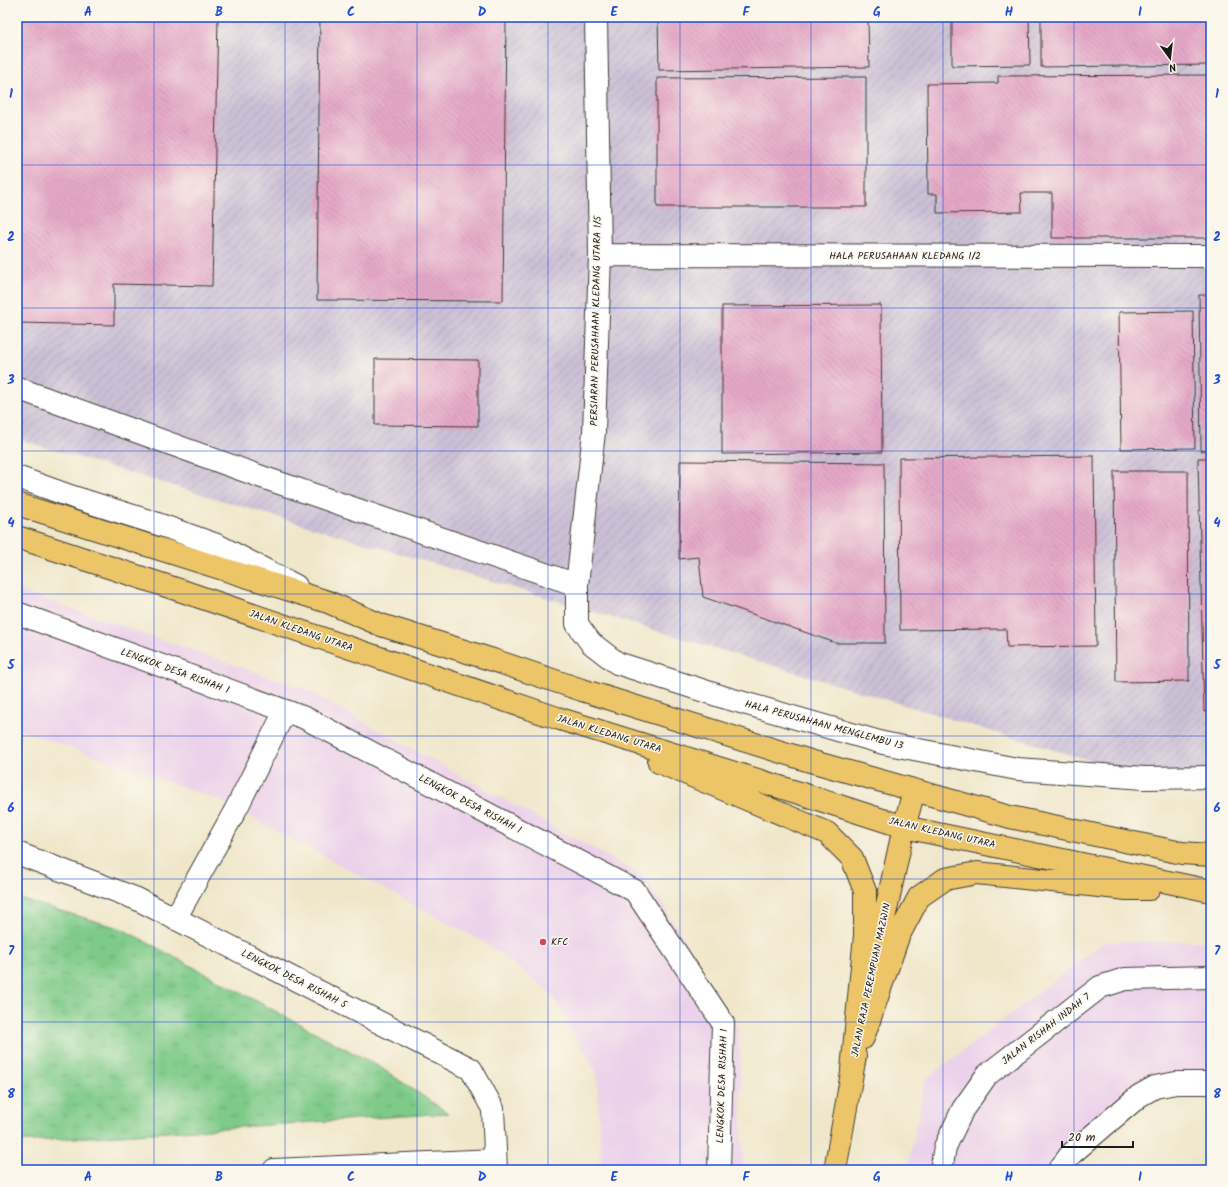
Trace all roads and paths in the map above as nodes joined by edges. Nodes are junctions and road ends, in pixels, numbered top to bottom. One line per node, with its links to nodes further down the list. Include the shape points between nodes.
1 (596, 17): 2 (street, PERSIARAN PERUSAHAAN KLEDANG UTARA 1/5)
2 (600, 255): 3 (street, HALA PERUSAHAAN KLEDANG 1/2); 8 (street, PERSIARAN PERUSAHAAN KLEDANG UTARA 1/5, via 594,432)
3 (1211, 256)
4 (17, 388): 8 (street, via 259,476)
5 (17, 477): 9 (street, via 217,545)
6 (17, 504): 9 (main road)
7 (17, 537): 13 (main road, JALAN KLEDANG UTARA)
8 (577, 585): 11 (street, PERSIARAN PERUSAHAAN KLEDANG UTARA 1/5)
9 (328, 602): 15 (main road, via 381,625 582,690)
10 (17, 614): 12 (street, LENGKOK DESA RISHAH 1)
11 (577, 624): 14 (street, HALA PERUSAHAAN MENGLEMBU 13, via 591,643 617,662 723,697 883,742 1017,769 1145,778)
12 (285, 711): 20 (street, via 236,809); 26 (street, LENGKOK DESA RISHAH 1, via 305,718 635,891 723,1023)
13 (557, 718): 16 (main road, JALAN KLEDANG UTARA); 22 (main road, via 827,834 852,858 865,891 865,935)
14 (1211, 777)
15 (914, 791): 16 (main road, JALAN RAJA PEREMPUAN MAZWIN); 18 (main road, via 1010,817 1182,853)
16 (904, 827): 19 (main road, JALAN KLEDANG UTARA); 22 (main road, JALAN RAJA PEREMPUAN MAZWIN)
17 (17, 853): 20 (street, LENGKOK DESA RISHAH 5, via 137,899)
18 (1211, 856)
19 (1208, 891): 22 (main road, via 1127,889 977,873 945,879 919,897 898,937)
20 (175, 919): 24 (street, LENGKOK DESA RISHAH 5, via 471,1069 493,1109)
21 (1211, 977): 28 (street, JALAN RISHAH INDAH 7, via 1124,979 1100,987 987,1075 963,1109 945,1147)
22 (852, 1070): 27 (main road, JALAN RAJA PEREMPUAN MAZWIN)
23 (1211, 1083): 29 (street, via 1176,1083 1155,1087 1139,1096 1071,1154)
24 (495, 1165): 25 (street)
25 (274, 1170)
26 (719, 1170)
27 (835, 1170)
28 (941, 1170)
29 (1059, 1170)

